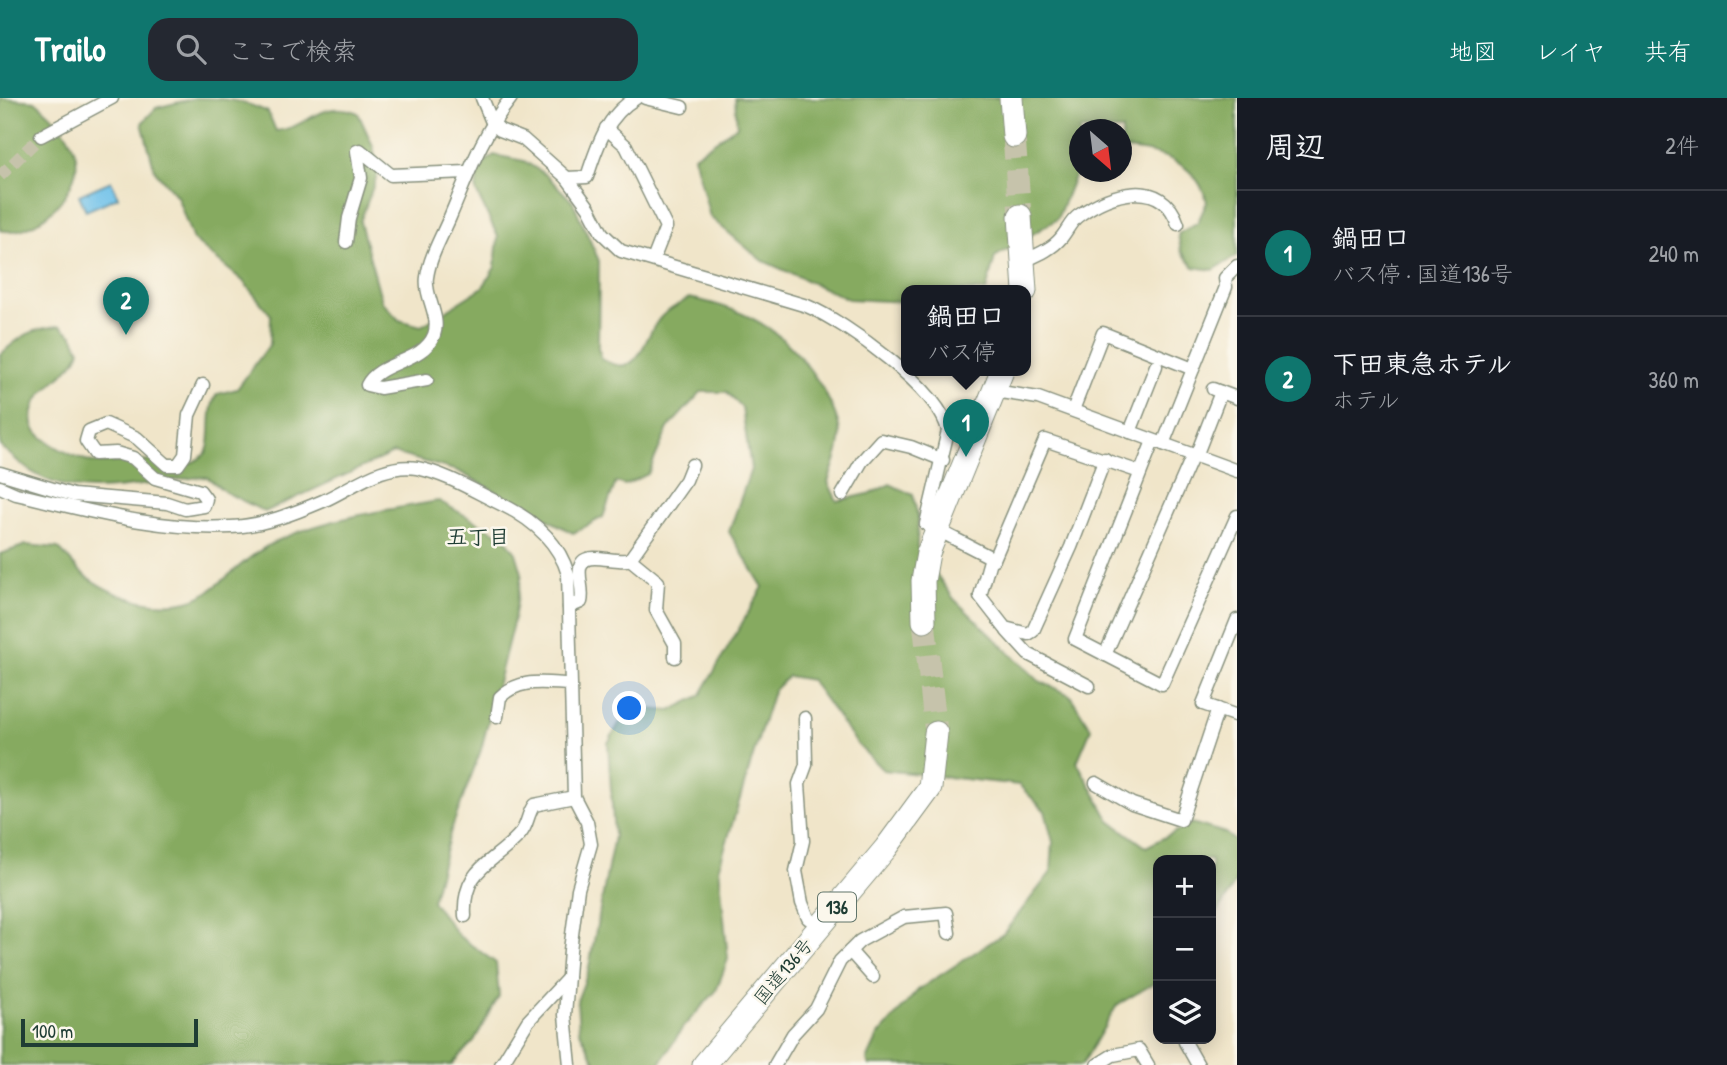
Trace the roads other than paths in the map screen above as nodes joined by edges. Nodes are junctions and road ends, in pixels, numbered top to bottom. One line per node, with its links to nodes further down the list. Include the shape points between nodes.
1 (112, 98): 10 (street)
2 (482, 98): 8 (street)
3 (511, 98): 8 (street)
4 (636, 98): 9 (street)
5 (645, 98): 7 (street)
6 (1011, 98): 11 (highway)
7 (682, 107)
8 (492, 121): 12 (street); 13 (street, via 500,130 523,139)
9 (606, 128): 13 (street, via 587,177); 17 (street, via 626,146 666,227)
10 (41, 136)
11 (1014, 136)
12 (468, 172): 16 (street, via 391,175 357,151 361,178); 26 (street, via 427,276 435,333 423,350 367,385 380,388)
13 (567, 178): 17 (street, via 610,242 621,251)
14 (1020, 216): 18 (highway)
15 (1178, 224): 18 (street, via 1169,205 1139,192 1075,218 1060,240)
16 (346, 243)
17 (653, 260): 24 (street, via 833,317)
18 (1024, 261): 20 (highway)
19 (1237, 266): 21 (street, via 1225,278)
20 (1025, 285)
21 (1231, 290): 23 (street)
22 (1156, 366): 31 (street)
23 (1193, 369): 30 (street, via 1103,333); 32 (street)
24 (901, 373)
25 (905, 376): 35 (street, via 934,402 947,422)
26 (427, 380)
27 (999, 381): 30 (street); 43 (highway)
28 (204, 384): 38 (street, via 189,415 185,455 178,465 167,465 137,438 106,424 89,431 86,441 95,454 133,458 155,478 200,491 206,499 204,506 185,509 167,503 73,495)
29 (1237, 398): 33 (street, via 1217,390)
30 (1073, 410): 31 (street)
31 (1130, 432): 32 (street)
32 (1158, 442): 33 (street); 39 (street)
33 (1194, 456): 37 (street); 50 (street)
34 (1105, 459): 39 (street); 44 (street, via 1045,440 994,559); 49 (street, via 1033,631 1024,635)
35 (943, 460): 41 (street, via 881,440); 43 (street, via 926,524)
36 (692, 465): 45 (street)
37 (1237, 471)
38 (0, 472)
39 (1140, 472): 50 (street, via 1075,632 1075,639)
40 (0, 488): 46 (street, via 155,525 233,527 298,511 380,473 417,468 532,521 565,563)
41 (842, 495)
42 (1237, 516): 50 (street, via 1161,684)
43 (937, 529): 44 (street); 48 (highway, via 923,581)
44 (991, 557): 49 (street, via 980,596)
45 (630, 558): 46 (street, via 620,562 590,557 583,561 579,566 581,602); 51 (street, via 658,582 656,610 675,644)
46 (569, 607): 52 (street)
47 (1237, 620): 54 (street, via 1203,704)
48 (924, 621)
49 (1005, 628): 53 (street, via 1028,654)
50 (1105, 655)
51 (675, 657)
52 (569, 684): 56 (street, via 514,686 500,697); 60 (street)
53 (1089, 686)
54 (1218, 709): 55 (street); 59 (street, via 1181,820 1132,804)
55 (1237, 716)
56 (497, 717)
57 (805, 718): 62 (street, via 806,765 799,784 803,832 796,871 808,918)
58 (936, 733): 62 (highway, 国道136号 / 136, via 930,788)
59 (1096, 783)
60 (574, 797): 61 (street, via 534,805 522,833 474,875 466,892); 66 (street, via 587,822 591,844 578,889)
61 (466, 916)
62 (820, 927): 70 (highway, 国道136号 / 136)
63 (949, 933): 64 (street, via 946,913 904,917)
64 (850, 951): 65 (street); 71 (street)
65 (873, 977)
66 (568, 978): 68 (street, via 528,1021); 69 (street, via 565,1015)
67 (1186, 1044): 74 (street)
68 (501, 1065)
69 (570, 1065)
70 (704, 1065)
71 (775, 1065)
72 (1097, 1065): 73 (street, via 1113,1055 1139,1050)
73 (1148, 1065)
74 (1198, 1065)

